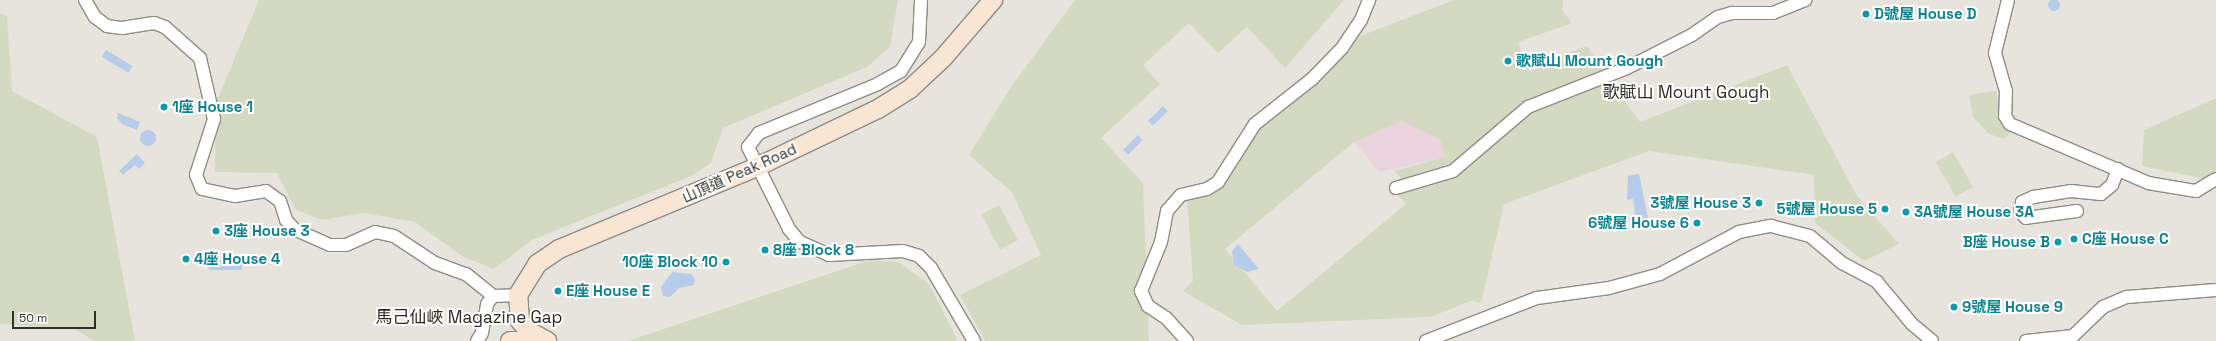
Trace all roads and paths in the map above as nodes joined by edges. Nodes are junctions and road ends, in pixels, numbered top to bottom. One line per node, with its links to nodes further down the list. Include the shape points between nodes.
1 (85, 0): 14 (street, via 95,17 107,26 122,28 154,23 165,27 200,58 214,119 196,175 202,189 235,196 266,191 280,200 286,220 294,229 330,245 346,245 375,232 394,236 430,260 466,274)
2 (920, 0): 7 (street, via 920,38 906,66 878,84 759,133 748,147)
3 (993, 0): 7 (main road, 山頂道 Peak Road, via 942,58 910,89 878,109)
4 (1369, 0): 22 (street, via 1342,48 1312,79 1255,124 1218,182 1207,189 1181,195 1167,211 1161,242 1141,291 1148,306 1166,318)
5 (1805, 0): 10 (street, via 1773,13 1732,13 1718,17 1692,35 1626,68 1528,107 1453,171)
6 (2008, 0): 8 (street, via 1995,53 2006,91 2006,120 2016,128)
7 (759, 166): 13 (main road, 山頂道 Peak Road, via 559,249 533,269); 21 (street, via 789,228 800,242 828,255 896,251 919,256 931,268)
8 (2118, 169): 9 (street, via 2148,183 2190,191 2201,190); 11 (street, via 2112,185 2101,194 2071,191 2033,197 2022,202 2020,211 2026,218)
9 (2216, 179)
10 (1396, 188)
11 (2077, 211)
12 (2216, 290): 25 (street, via 2127,297 2103,307 2073,336)
13 (518, 295): 14 (street); 15 (main road)
14 (493, 296): 16 (street, via 487,304 482,334)
15 (520, 320): 17 (main road); 20 (main road, via 529,331)
16 (477, 341)
17 (499, 341)
18 (510, 341): 19 (main road)
19 (541, 341)
20 (547, 341)
21 (974, 341)
22 (1187, 341)
23 (1426, 341): 24 (street, via 1537,298 1609,288 1660,274 1739,232 1771,226 1810,236 1842,263 1877,282 1912,324)
24 (1932, 341)
25 (2026, 341)

